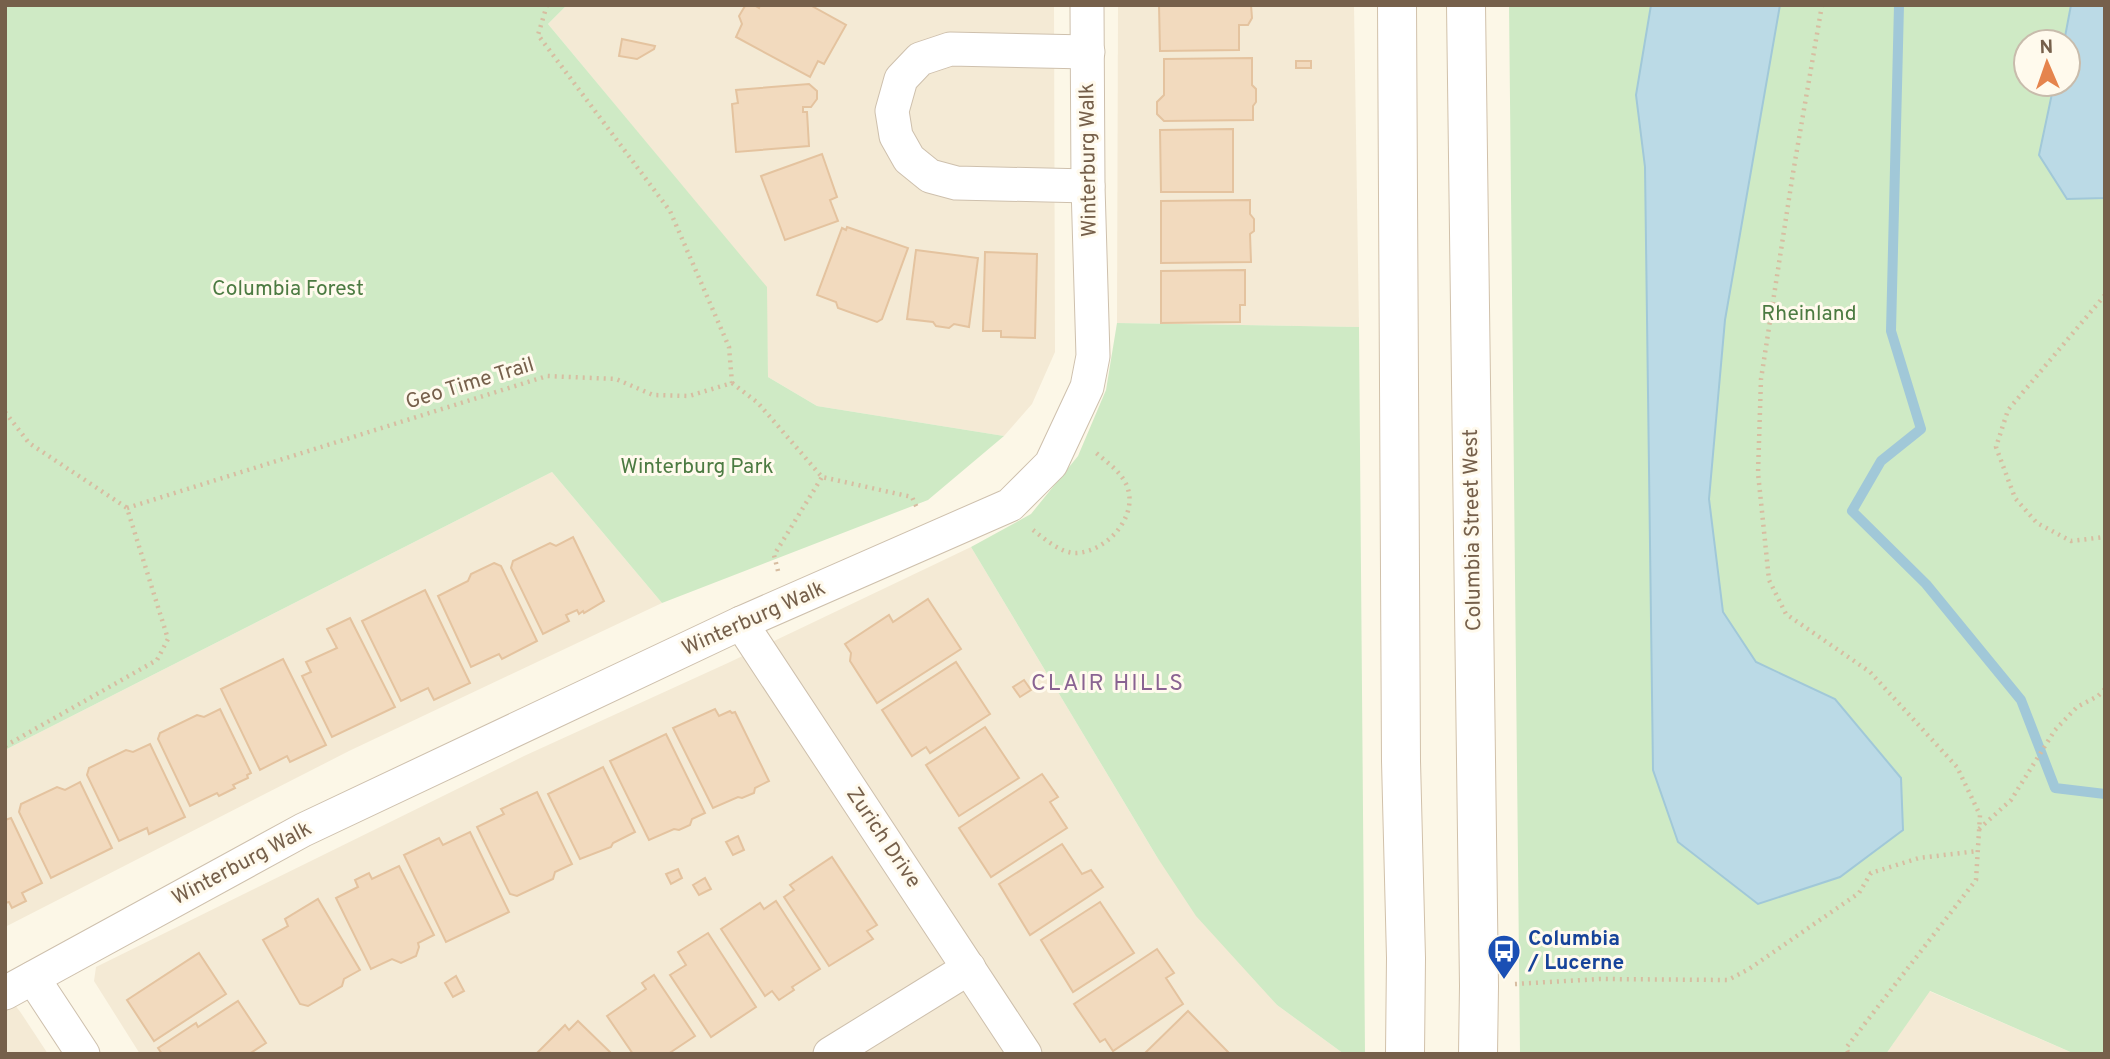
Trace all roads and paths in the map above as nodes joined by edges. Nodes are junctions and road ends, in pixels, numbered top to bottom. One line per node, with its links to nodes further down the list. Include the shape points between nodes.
1 (547, 5): 9 (path, via 538,35 670,211 729,347)
2 (1087, 5): 6 (street, Winterburg Walk)
3 (1397, 5): 29 (main road)
4 (1466, 5): 25 (main road, Columbia Street West)
5 (1822, 5): 21 (path, via 1761,379 1758,473 1769,580 1786,614 1870,672 1957,766 1980,815)
6 (1088, 52): 7 (street, Winterburg Walk); 7 (street, via 950,48 920,59 901,79 892,111 897,136 909,159 930,176 956,183)
7 (1088, 186): 13 (street, Winterburg Walk, via 1093,356 1087,387 1051,464)
8 (2105, 295): 15 (path, via 2008,410 1996,447 2015,498 2037,523 2071,541)
9 (732, 383): 12 (path, via 758,404); 14 (path, Geo Time Trail, via 690,396 653,395 616,379 547,376)
10 (5, 412): 14 (path, via 29,443)
11 (1093, 451): 13 (path, via 1127,485 1129,509 1120,530 1098,547 1075,553 1053,545)
12 (822, 477): 16 (path, via 912,497); 17 (path, via 774,555)
13 (1010, 505): 16 (street, Winterburg Walk)
14 (127, 508): 20 (path, via 168,639 157,660)
15 (2105, 537)
16 (933, 541): 17 (street, Winterburg Walk)
17 (790, 602): 18 (street, Winterburg Walk)
18 (741, 623): 23 (street, Zurich Drive); 24 (street, Winterburg Walk, via 303,830)
19 (2105, 688): 21 (path, via 2055,730 2011,800)
20 (5, 746)
21 (1979, 829): 22 (path)
22 (1978, 851): 25 (path, via 1919,858 1871,873 1859,892 1728,980 1600,979); 31 (path, via 1976,880 1846,1048)
23 (969, 968): 27 (street); 28 (street, Zurich Drive)
24 (19, 985): 26 (street)
25 (1479, 986): 30 (main road, Columbia Street West)
26 (83, 1054)
27 (830, 1054)
28 (1025, 1054)
29 (1405, 1054)
30 (1478, 1054)
31 (1849, 1054)

